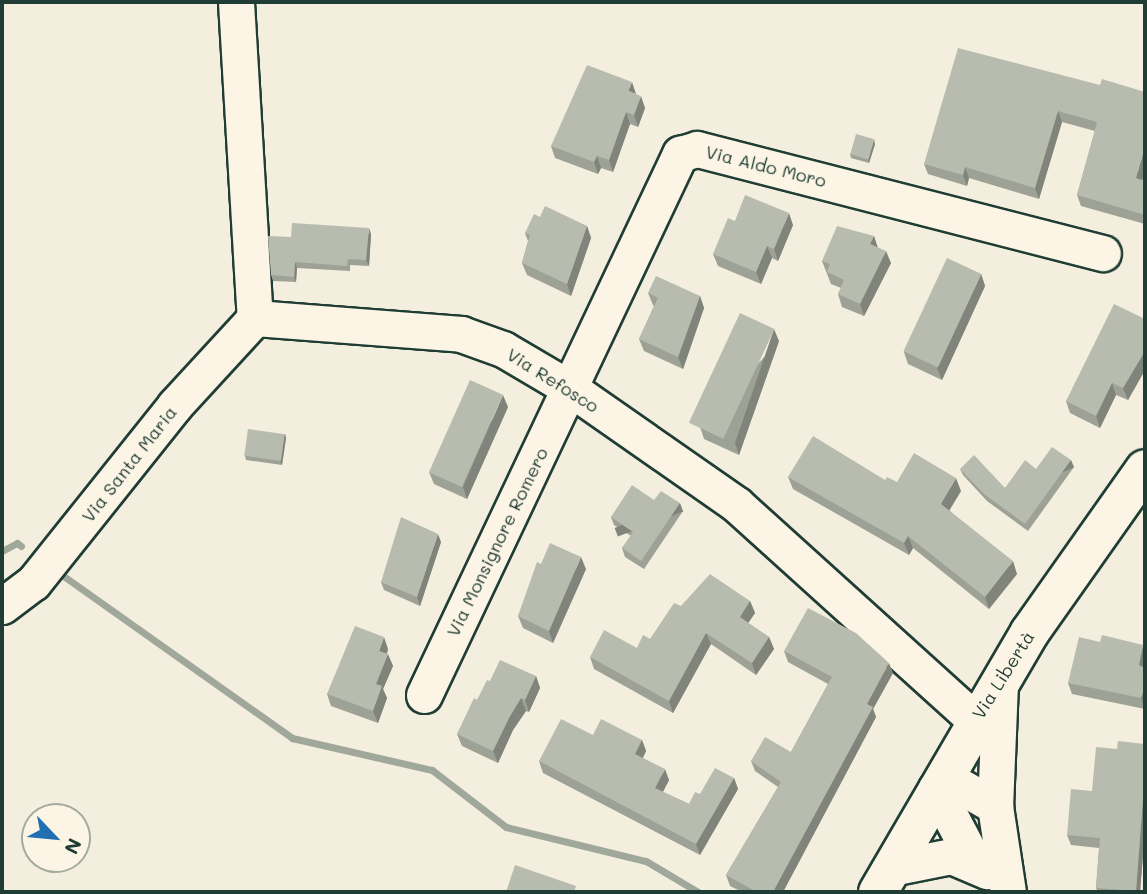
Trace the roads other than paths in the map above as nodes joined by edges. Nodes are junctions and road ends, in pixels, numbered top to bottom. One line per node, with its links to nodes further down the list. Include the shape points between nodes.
1 (236, 2): 3 (street)
2 (1102, 253): 4 (street, Via Aldo Moro, via 697,149 680,154)
3 (255, 318): 4 (street, Via Refosco, via 461,334 503,349); 6 (street, Via Santa Maria, via 175,405 33,583)
4 (571, 389): 8 (street, Via Monsignore Romero); 9 (street, Via Refosco, via 737,505)
5 (1145, 469): 7 (main road, Via Libertà, via 1043,611)
6 (2, 606)
7 (1000, 683): 9 (main road, Via Libertà); 11 (street)
8 (424, 695)
9 (975, 720): 10 (main road, Via Libertà)
10 (936, 789): 11 (street, via 958,785); 12 (street); 13 (main road, Via Libertà)
11 (995, 806): 14 (street)
12 (975, 863): 13 (street, via 951,856); 14 (street)
13 (884, 880)
14 (1007, 887)

